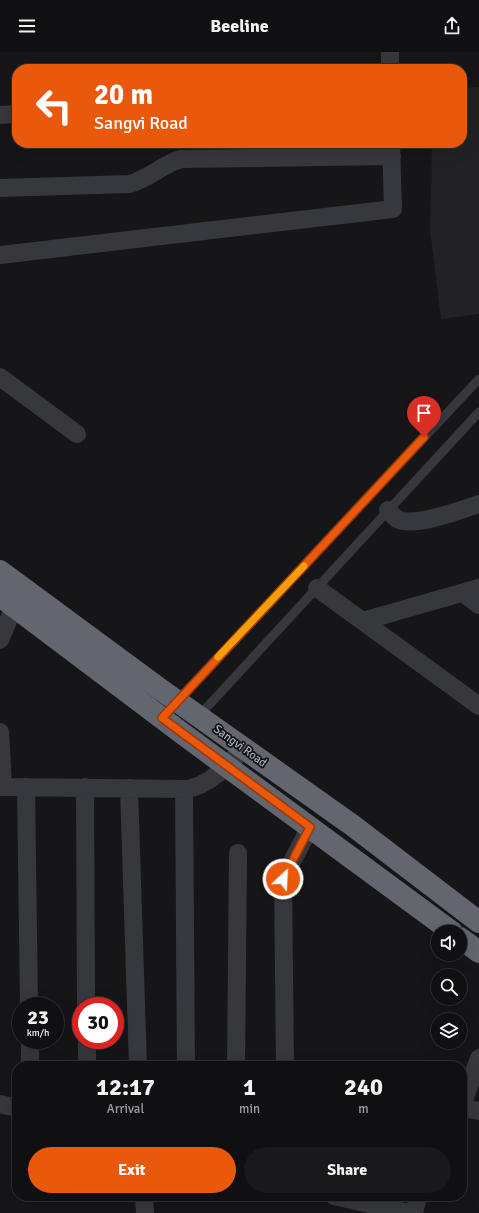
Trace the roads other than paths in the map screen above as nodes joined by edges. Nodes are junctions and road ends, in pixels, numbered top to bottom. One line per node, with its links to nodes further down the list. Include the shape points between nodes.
1 (390, 52): 2 (street)
2 (390, 64)
3 (12, 114): 4 (street)
4 (0, 115)
5 (392, 150): 6 (street, via 181,159 172,161 137,182 129,184); 7 (street, via 393,209)
6 (0, 188)
7 (0, 255)
8 (0, 377): 11 (street)
9 (479, 379): 22 (lane)
10 (479, 412): 13 (lane)
11 (77, 434)
12 (479, 504): 13 (street, via 431,519 412,522 397,519)
13 (388, 510): 15 (lane)
14 (0, 571): 22 (highway, Sangvi Road)
15 (317, 588): 19 (street); 23 (lane)
16 (471, 590): 18 (street); 19 (street)
17 (7, 601): 20 (street); 22 (highway, Sangvi Road)
18 (479, 605)
19 (363, 621): 21 (street)
20 (0, 640)
21 (479, 706)
22 (169, 710): 23 (highway, Sangvi Road)
23 (191, 725): 25 (highway, Sangvi Road); 26 (highway, Sangvi Road)
24 (0, 732): 27 (street)
25 (243, 749): 26 (street); 34 (highway, Sangvi Road, via 352,825)
26 (227, 766): 31 (street, via 200,786); 32 (highway, Sangvi Road)
27 (1, 787): 28 (street)
28 (26, 787): 29 (street); 38 (street)
29 (85, 787): 30 (street); 39 (street)
30 (129, 788): 31 (street); 45 (street)
31 (184, 789): 46 (street)
32 (310, 827): 35 (highway, Sangvi Road); 48 (street, via 283,879)
33 (238, 853): 47 (street)
34 (479, 922)
35 (443, 925)
36 (467, 943): 37 (highway)
37 (479, 952)
38 (29, 997)
39 (86, 997)
40 (30, 1049): 43 (street)
41 (86, 1049): 44 (street)
42 (479, 1058): 49 (street)
43 (30, 1061)
44 (87, 1061)
45 (138, 1061)
46 (186, 1061)
47 (236, 1061)
48 (285, 1061)
49 (467, 1093)
50 (0, 1104): 51 (street)
51 (12, 1107)
52 (467, 1108): 53 (street)
53 (479, 1110)
54 (144, 1201): 57 (street)
55 (356, 1201): 58 (street)
56 (417, 1201): 59 (street)
57 (145, 1213)
58 (409, 1213)
59 (414, 1213)

